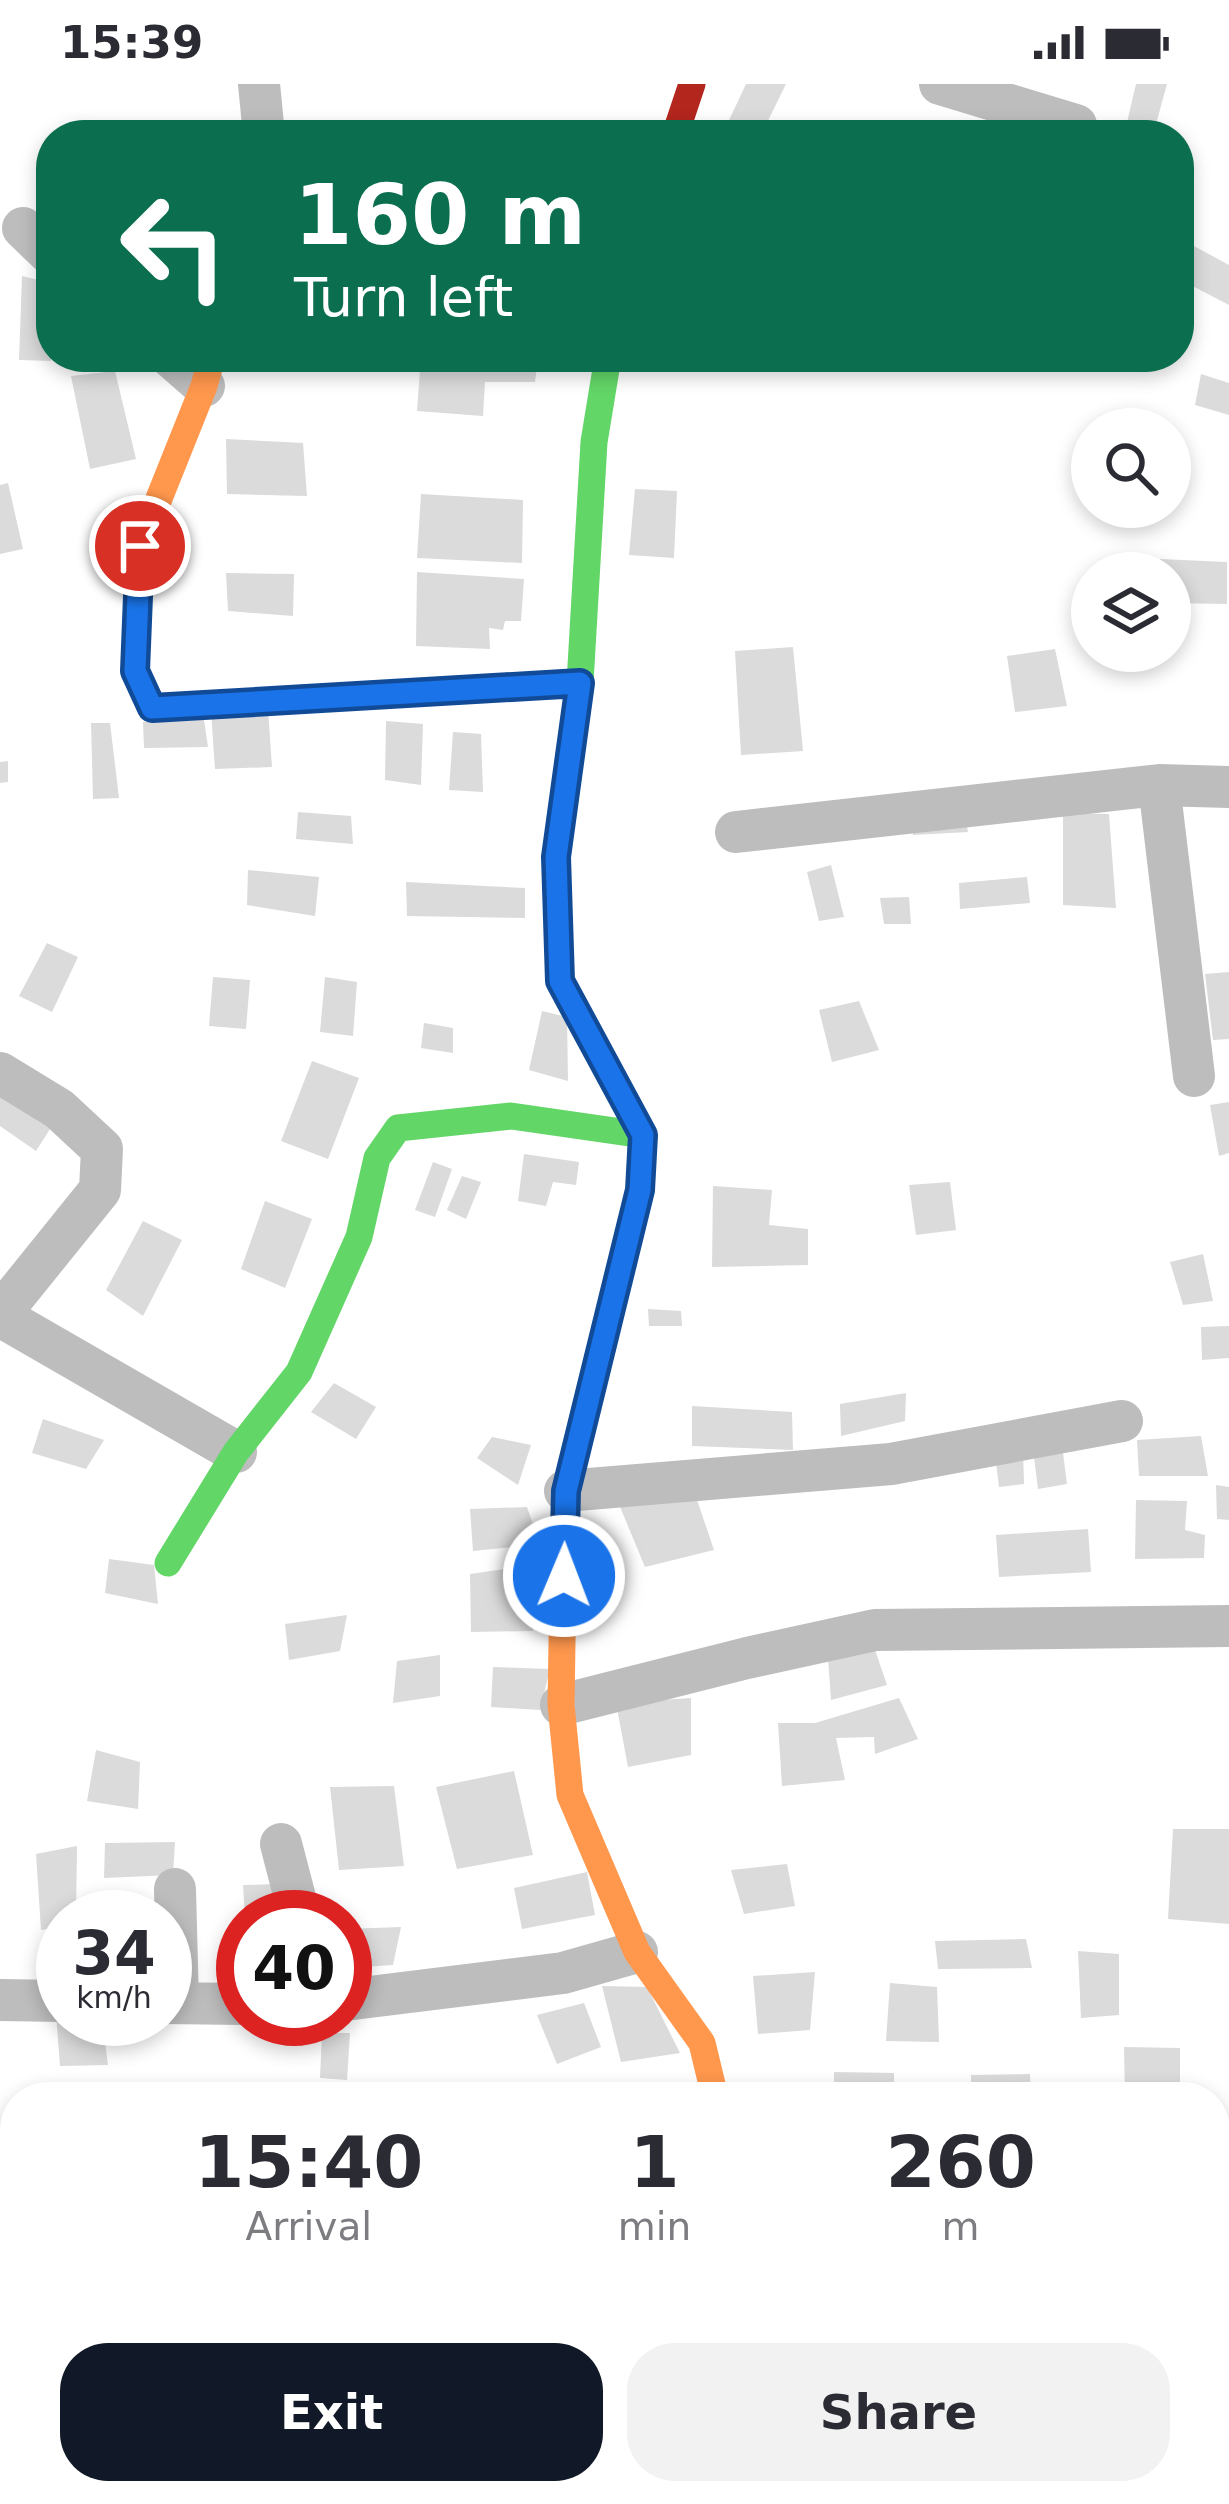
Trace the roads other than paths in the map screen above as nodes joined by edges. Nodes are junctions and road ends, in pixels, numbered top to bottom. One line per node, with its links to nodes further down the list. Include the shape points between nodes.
1 (259, 84): 4 (street)
2 (692, 84): 5 (street)
3 (940, 84): 6 (street)
4 (263, 120)
5 (679, 120)
6 (1059, 120)
7 (208, 372): 9 (street, via 140,546 135,671 152,708)
8 (606, 372): 9 (street)
9 (580, 683): 15 (street, via 556,857 560,981)
10 (1160, 785): 11 (street); 12 (street); 14 (street)
11 (1229, 787)
12 (736, 832)
13 (0, 1073): 16 (street, via 59,1109 102,1149 100,1190)
14 (1194, 1076)
15 (643, 1135): 18 (street, via 511,1116 398,1128 377,1158 359,1237 299,1372); 19 (street, via 640,1190)
16 (0, 1315): 18 (street)
17 (1122, 1421): 19 (street, via 891,1464)
18 (236, 1452): 20 (street)
19 (566, 1491): 22 (street)
20 (168, 1563)
21 (1229, 1626): 22 (street, via 875,1630)
22 (561, 1705): 25 (street, via 570,1795)
23 (281, 1844): 24 (street)
24 (293, 1890)
25 (637, 1952): 26 (street, via 563,1973); 29 (street, via 702,2043)
26 (372, 1997)
27 (0, 2000): 28 (street)
28 (36, 2001)
29 (711, 2082)

